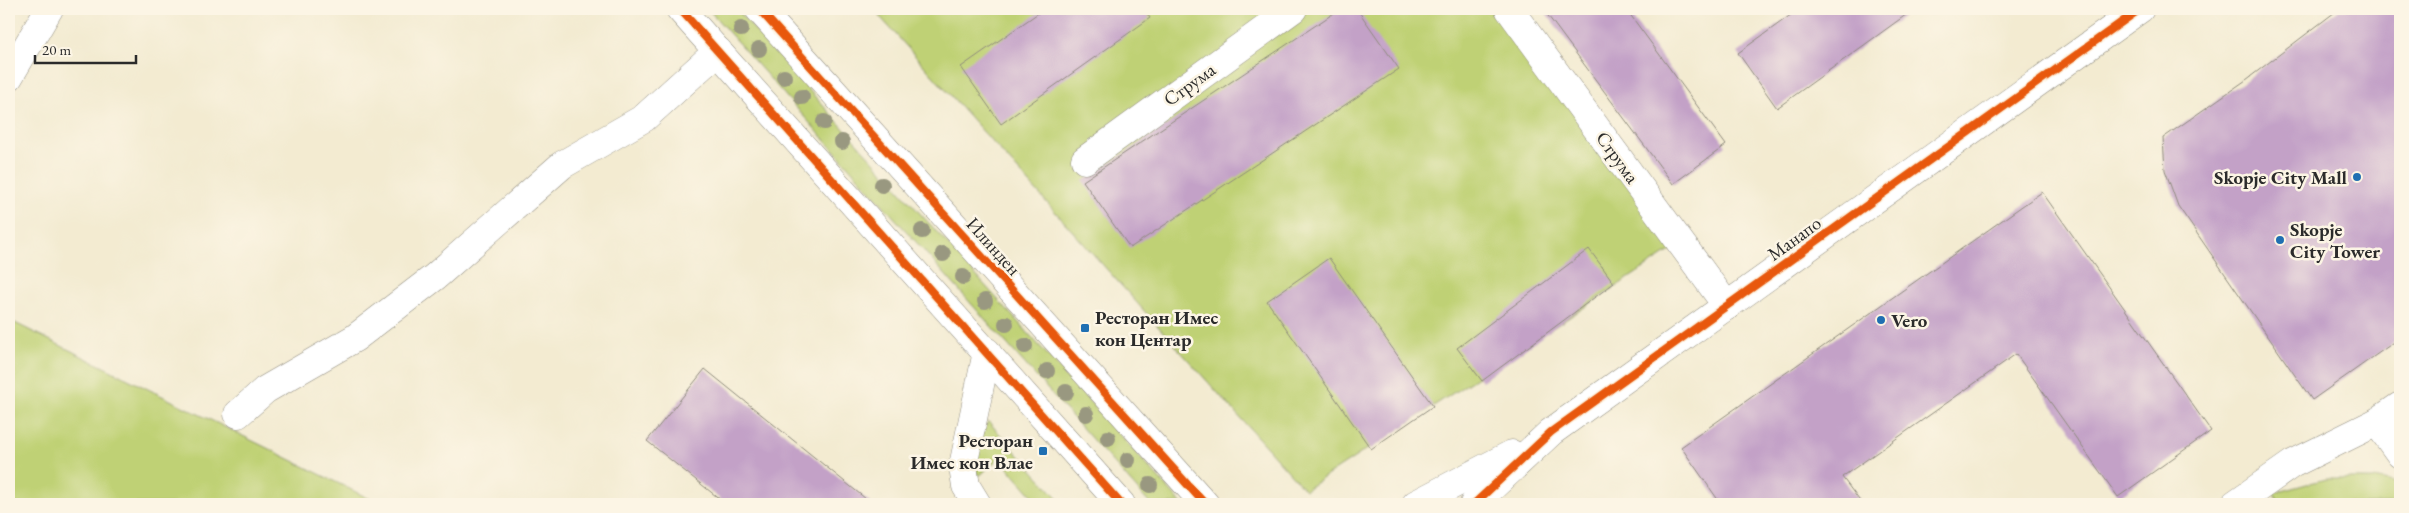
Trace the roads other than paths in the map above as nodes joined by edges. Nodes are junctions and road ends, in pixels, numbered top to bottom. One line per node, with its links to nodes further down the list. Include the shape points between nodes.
1 (49, 9): 8 (street)
2 (680, 9): 7 (street)
3 (759, 9): 17 (street, Илинден)
4 (1293, 9): 9 (street, Струма)
5 (1509, 9): 10 (street, Струма)
6 (2133, 11): 10 (street, Манапо)
7 (718, 51): 11 (street); 13 (street, via 644,118 562,165 429,282 355,338 265,390)
8 (9, 78)
9 (1085, 160)
10 (1727, 306): 15 (street, Манапо)
11 (987, 352): 18 (street, via 963,466 966,486); 19 (street)
12 (2400, 406): 14 (street)
13 (238, 414)
14 (2378, 422): 16 (street); 22 (street, via 2292,464)
15 (1551, 432): 20 (street, Манапо); 21 (street, Манапо)
16 (2400, 454)
17 (1204, 502)
18 (977, 504)
19 (1122, 504)
20 (1416, 504)
21 (1474, 504)
22 (2235, 504)

